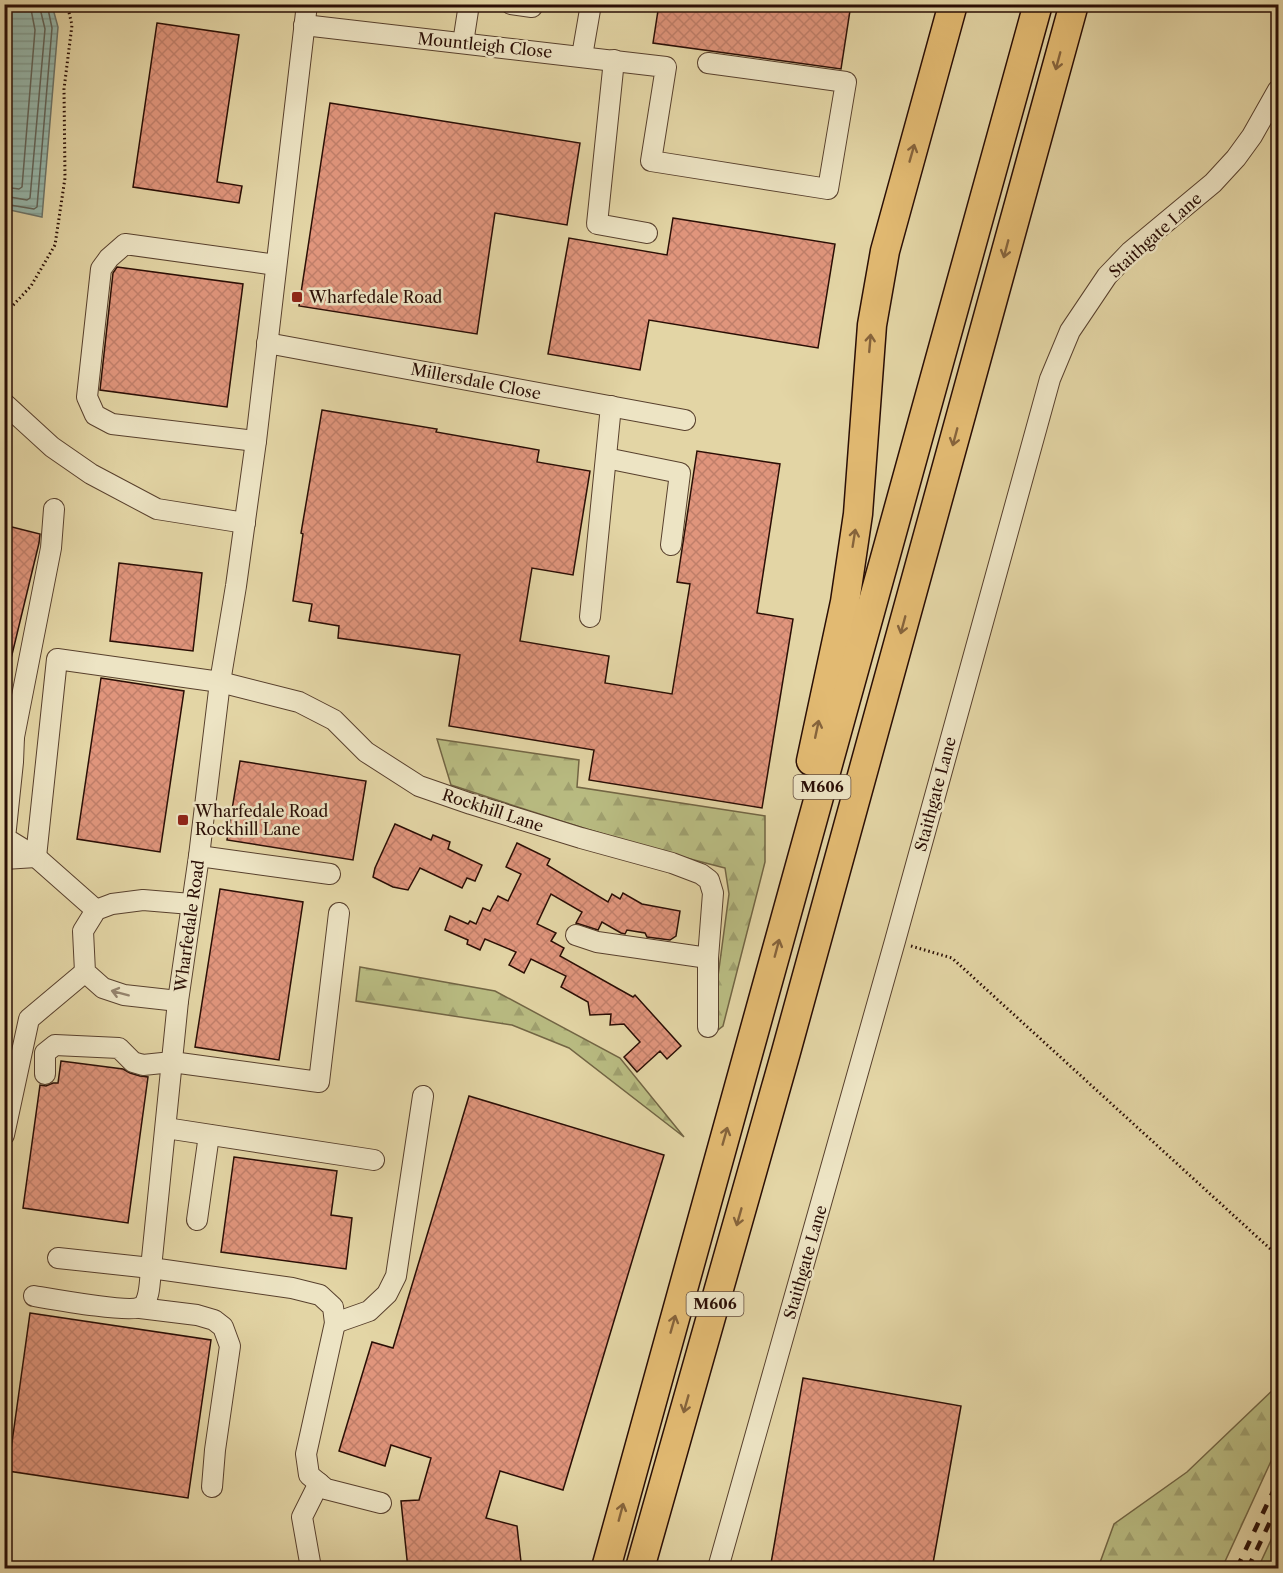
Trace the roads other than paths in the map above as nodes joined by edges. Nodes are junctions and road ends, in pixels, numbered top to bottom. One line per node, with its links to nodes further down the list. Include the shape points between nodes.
1 (307, 4): 9 (street, Wharfedale Road)
2 (469, 4): 10 (street)
3 (511, 4): 8 (street)
4 (591, 4): 11 (street)
5 (953, 4): 33 (highway, M606, one-way to 5, via 810,765 845,602 858,514 872,325 885,251)
6 (1038, 4): 33 (highway, M606)
7 (1074, 4): 61 (highway, M606, one-way to 61)
8 (532, 7)
9 (304, 25): 10 (street, Mountleigh Close); 16 (street, Wharfedale Road)
10 (463, 43): 11 (street, Mountleigh Close)
11 (582, 56): 12 (street, Mountleigh Close)
12 (614, 60): 13 (street, Mountleigh Close, via 666,67 651,162 828,189 846,82); 15 (street, via 597,224)
13 (708, 63)
14 (1278, 90): 62 (street, Staithgate Lane, via 1236,158 1107,276 1070,331 1050,379)
15 (647, 233)
16 (276, 265): 17 (street, Wharfedale Road); 21 (street, via 125,244 101,269 87,397 95,415 112,424)
17 (267, 343): 19 (street, Millersdale Close); 21 (street, Wharfedale Road)
18 (4, 403): 24 (street, via 52,447 91,474 157,509)
19 (611, 406): 20 (street, Millersdale Close); 22 (street)
20 (685, 420)
21 (256, 441): 24 (street, Wharfedale Road)
22 (606, 458): 25 (street, via 680,473); 26 (street)
23 (54, 509): 28 (street, via 51,548)
24 (245, 523): 27 (street, Wharfedale Road)
25 (670, 545)
26 (590, 617)
27 (220, 682): 30 (street, Wharfedale Road); 31 (street, Rockhill Lane, via 57,659); 39 (street, Rockhill Lane, via 299,702 334,720 366,752 418,786 700,874 709,880 713,893)
28 (9, 735): 29 (street)
29 (8, 779): 31 (street, via 5,838)
30 (199, 856): 34 (street); 35 (street, Wharfedale Road)
31 (36, 857): 32 (street); 36 (street)
32 (4, 859)
33 (799, 870): 60 (highway, M606, one-way to 33)
34 (330, 874)
35 (191, 904): 36 (street, via 143,900); 41 (street, Wharfedale Road)
36 (96, 910): 40 (street, via 83,931)
37 (339, 912): 43 (street, via 320,1082)
38 (576, 935): 39 (street, via 597,942)
39 (708, 958): 42 (street, Rockhill Lane)
40 (85, 972): 41 (street, one-way to 40, via 124,995 103,988); 47 (street, via 29,1019)
41 (178, 1001): 43 (street, Wharfedale Road)
42 (708, 1027)
43 (172, 1062): 44 (street, via 143,1065 133,1062 119,1048 55,1045 45,1053); 46 (street, Wharfedale Road)
44 (45, 1074)
45 (423, 1096): 55 (street, via 396,1276 387,1294 369,1311)
46 (166, 1128): 48 (street); 52 (street, Wharfedale Road)
47 (4, 1135)
48 (209, 1135): 49 (street); 50 (street)
49 (374, 1160)
50 (197, 1220)
51 (58, 1258): 52 (street)
52 (151, 1268): 54 (street, Wharfedale Road, via 147,1301); 55 (street, via 320,1295 333,1307)
53 (34, 1296): 54 (street)
54 (140, 1308): 57 (street, via 196,1315 223,1327 230,1346)
55 (335, 1323): 56 (street, via 306,1454 309,1475)
56 (319, 1483): 58 (street, via 326,1489); 59 (street, via 302,1517)
57 (212, 1487)
58 (381, 1503)
59 (311, 1569)
60 (606, 1569)
61 (640, 1569)
62 (718, 1569)

